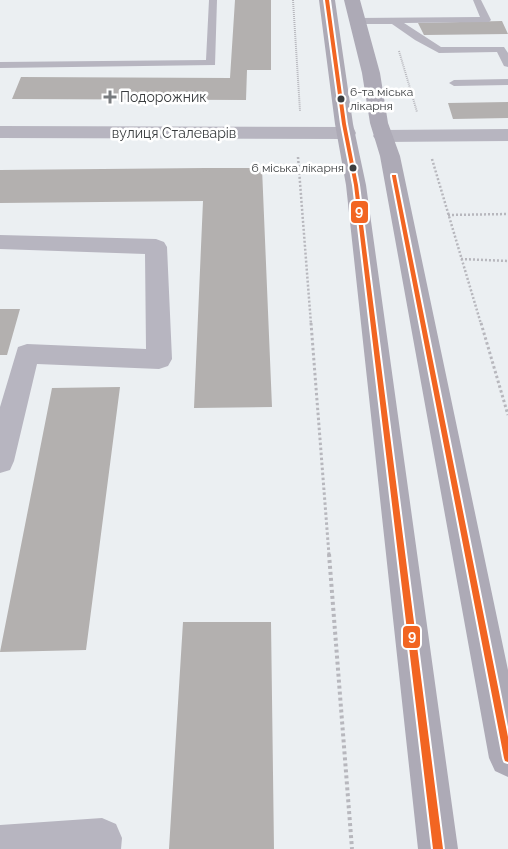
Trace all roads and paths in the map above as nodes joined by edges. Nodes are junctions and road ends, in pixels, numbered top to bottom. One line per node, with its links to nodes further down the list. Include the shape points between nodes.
1 (213, 0): 8 (lane, via 211,63)
2 (293, 0): 11 (path)
3 (327, 0): 13 (main road)
4 (477, 0): 6 (lane, via 486,20)
5 (355, 11): 6 (lane); 15 (main road)
6 (392, 21): 7 (lane, via 439,50 501,49); 16 (path)
7 (508, 64)
8 (0, 65)
9 (508, 82): 10 (lane)
10 (454, 83)
11 (300, 116)
12 (0, 132): 13 (street, вулиця Сталеварів)
13 (347, 133): 29 (main road)
14 (508, 135): 16 (street)
15 (384, 136): 16 (street); 25 (main road)
16 (425, 136): 19 (path)
17 (290, 157): 28 (path, via 300,157)
18 (508, 214): 19 (path)
19 (448, 215): 21 (path)
20 (0, 242): 24 (street, via 156,247 159,359 27,354)
21 (461, 259): 22 (path); 23 (path)
22 (508, 261)
23 (508, 416)
24 (0, 462)
25 (508, 758)
26 (0, 845): 27 (street, via 102,838)
27 (101, 849)
28 (352, 849)
29 (438, 849)

